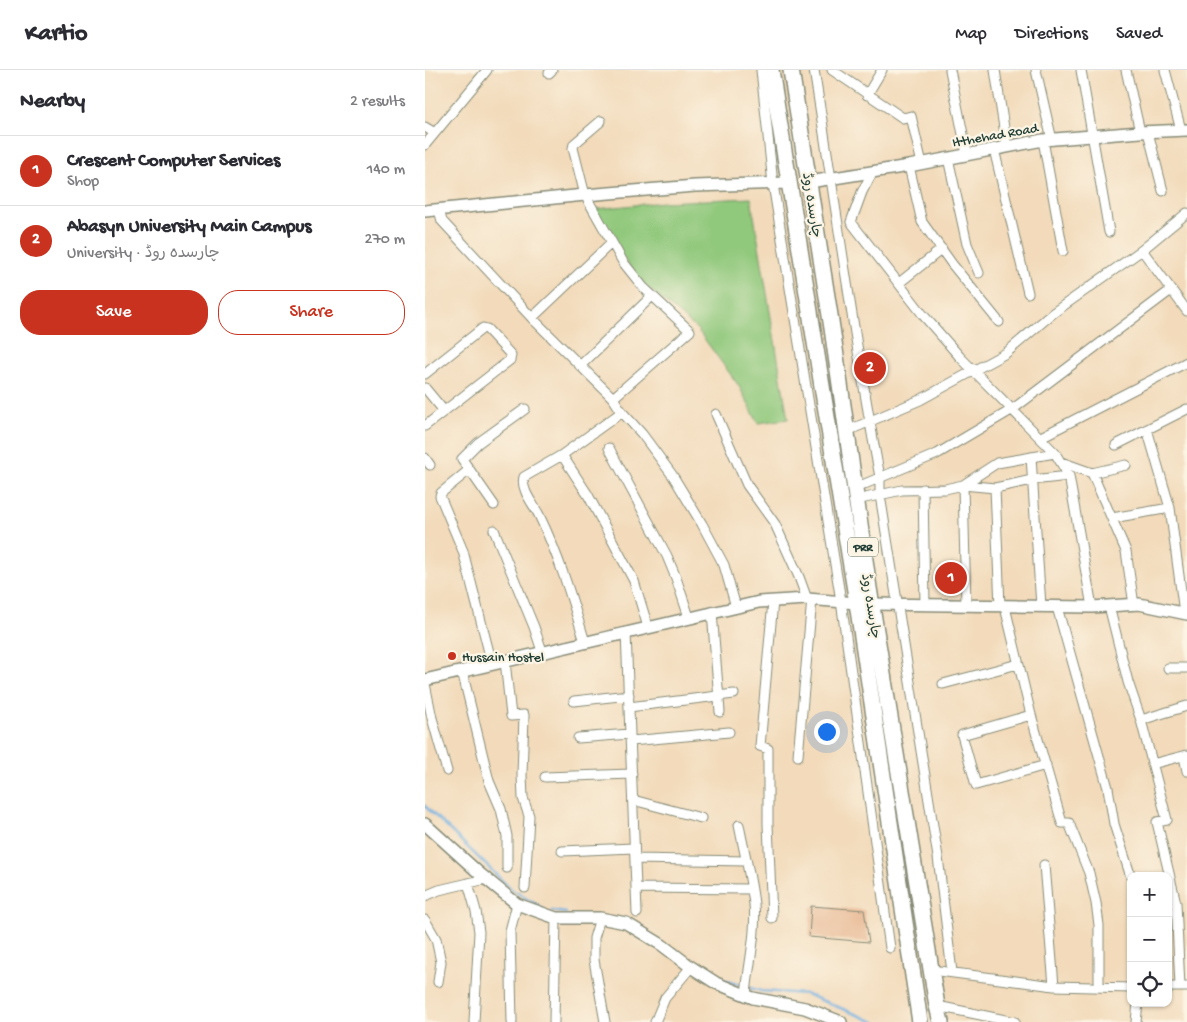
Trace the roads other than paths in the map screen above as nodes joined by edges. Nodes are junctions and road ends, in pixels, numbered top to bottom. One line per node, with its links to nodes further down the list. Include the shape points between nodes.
1 (487, 70): 19 (street)
2 (761, 70): 33 (street)
3 (771, 70): 32 (highway, چارسدہ روڈ / PRR)
4 (791, 70): 31 (highway, چارسدہ روڈ / PRR)
5 (814, 70): 30 (street)
6 (832, 70): 14 (street)
7 (882, 70): 14 (street)
8 (950, 70): 25 (street)
9 (995, 70): 23 (street)
10 (1036, 70): 21 (street)
11 (1081, 70): 20 (street)
12 (1127, 70): 18 (street)
13 (1165, 70): 17 (street)
14 (867, 94): 27 (street, via 903,118 911,116)
15 (601, 122): 35 (street, via 573,148)
16 (425, 127): 19 (street)
17 (1184, 130): 18 (street, Itthehad Road)
18 (1144, 132): 20 (street, Itthehad Road); 34 (street)
19 (435, 133): 22 (street)
20 (1093, 136): 21 (street, Itthehad Road); 39 (street)
21 (1047, 140): 23 (street, Itthehad Road); 43 (street)
22 (425, 145)
23 (1007, 147): 24 (street, Itthehad Road)
24 (993, 149): 25 (street, Itthehad Road); 47 (street)
25 (967, 154): 26 (street, Itthehad Road)
26 (948, 158): 27 (street, Itthehad Road); 44 (street, via 967,244)
27 (922, 164): 28 (street, Itthehad Road)
28 (909, 166): 29 (street, Itthehad Road); 41 (street, via 922,222)
29 (872, 173): 30 (street, Itthehad Road); 45 (street, via 851,222)
30 (832, 178): 31 (street, Itthehad Road); 68 (street)
31 (809, 182): 51 (highway, چارسدہ روڈ / PRR)
32 (789, 183): 33 (street); 52 (highway, چارسدہ روڈ / PRR)
33 (773, 184): 35 (street, via 695,186); 96 (street)
34 (1163, 191)
35 (585, 195): 36 (street); 40 (street)
36 (439, 210): 37 (street); 54 (street, via 442,221)
37 (425, 211)
38 (1187, 213): 42 (street)
39 (1109, 232)
40 (611, 243): 49 (street); 54 (street)
41 (941, 249): 45 (street); 55 (street)
42 (1143, 250): 46 (street); 58 (street, via 1053,313 1006,352)
43 (1063, 251)
44 (979, 273)
45 (899, 283): 58 (street)
46 (1171, 290): 50 (street); 64 (street)
47 (1028, 292)
48 (1187, 293): 50 (street)
49 (652, 296): 57 (street); 61 (street, via 690,331)
50 (1179, 300): 53 (street)
51 (829, 309): 52 (highway); 71 (highway, چارسدہ روڈ / PRR)
52 (809, 311): 97 (highway, چارسدہ روڈ / PRR)
53 (1187, 311)
54 (532, 318): 57 (street)
55 (999, 322)
56 (1187, 362): 72 (street)
57 (580, 366): 61 (street)
58 (973, 369): 64 (street); 68 (street, via 920,400)
59 (425, 374): 65 (street, via 483,328 511,355 510,360)
60 (425, 388): 65 (street)
61 (613, 398): 66 (street)
62 (1187, 408): 70 (street)
63 (525, 409): 80 (street, via 463,457 462,461)
64 (1013, 409): 72 (street); 83 (street, via 937,454)
65 (444, 411): 69 (street)
66 (622, 412): 76 (street); 105 (street, via 673,476 702,524 725,565)
67 (717, 414): 94 (street, via 747,485 775,524)
68 (869, 422): 71 (street); 83 (street)
69 (425, 426)
70 (1147, 429): 73 (street); 91 (street)
71 (847, 431): 88 (highway, چارسدہ روڈ / PRR)
72 (1041, 437): 75 (street)
73 (1116, 445)
74 (609, 448): 110 (street, via 667,556)
75 (1055, 452): 77 (street); 78 (street)
76 (562, 455): 111 (street, via 588,495 634,581); 113 (street, via 524,477 523,484 562,569)
77 (1031, 457): 84 (street); 85 (street, via 997,463)
78 (1061, 462): 81 (street); 82 (street)
79 (1126, 465): 81 (street)
80 (469, 470): 90 (street); 116 (street, via 440,496 463,551)
81 (1092, 473): 92 (street)
82 (1069, 476): 84 (street); 107 (street)
83 (879, 478): 88 (street); 89 (street)
84 (1032, 480): 86 (street); 103 (street)
85 (963, 485): 86 (street); 87 (street); 100 (street)
86 (995, 488): 102 (street)
87 (923, 489): 89 (street); 99 (street)
88 (856, 494): 89 (street); 97 (highway, چارسدہ روڈ / PRR)
89 (880, 494): 98 (street)
90 (494, 505)
91 (1170, 508): 92 (street); 109 (street)
92 (1112, 518): 101 (street, via 1126,551)
93 (495, 530): 114 (street)
94 (809, 599): 95 (street); 96 (street); 137 (street)
95 (773, 601): 105 (street); 165 (street, via 760,746 768,749)
96 (841, 601): 97 (street); 167 (street)
97 (864, 603): 98 (street); 169 (highway, چارسدہ روڈ / PRR); 185 (highway, چارسدہ روڈ / PRR)
98 (897, 604): 99 (street); 170 (street, via 938,857)
99 (925, 605): 100 (street)
100 (966, 605): 102 (street)
101 (1134, 605): 104 (street); 109 (street)
102 (1002, 606): 103 (street); 117 (street)
103 (1041, 606): 106 (street)
104 (1109, 606): 107 (street); 132 (street)
105 (736, 607): 108 (street)
106 (1057, 607): 107 (street); 154 (street)
107 (1092, 607)
108 (712, 612): 110 (street); 126 (street)
109 (1186, 613)
110 (689, 617): 111 (street)
111 (648, 627): 112 (street)
112 (626, 632): 113 (street); 125 (street)
113 (585, 642): 114 (street)
114 (542, 652): 115 (street)
115 (505, 661): 116 (street); 157 (street, via 511,716 524,715 521,775 529,816)
116 (492, 664): 120 (street)
117 (1018, 664): 123 (street); 131 (street)
118 (1168, 668): 119 (street)
119 (1187, 668)
120 (462, 671): 121 (street); 153 (street, via 489,780 501,809 507,836)
121 (425, 680)
122 (425, 684): 140 (street)
123 (943, 684)
124 (734, 694): 126 (street)
125 (629, 695): 127 (street); 129 (street)
126 (718, 695): 129 (street); 130 (street)
127 (574, 701)
128 (1187, 706): 132 (street)
129 (629, 707): 135 (street)
130 (720, 712)
131 (1031, 715): 139 (street); 139 (street, via 962,735 976,785)
132 (1141, 720): 138 (street)
133 (729, 732): 135 (street)
134 (578, 738): 135 (street)
135 (631, 738): 142 (street)
136 (1185, 755): 138 (street); 141 (street)
137 (798, 756)
138 (1152, 764): 173 (street, via 1167,820 1157,822 1176,903)
139 (1046, 765): 174 (street, via 1062,823 1069,823 1089,873 1099,925)
140 (447, 771)
141 (1187, 771)
142 (632, 774): 143 (street); 144 (street)
143 (545, 777)
144 (633, 800): 145 (street); 148 (street)
145 (701, 818)
146 (425, 824): 155 (street)
147 (739, 825): 151 (street)
148 (634, 848): 149 (street); 150 (street)
149 (562, 851)
150 (635, 859): 151 (street); 158 (street)
151 (746, 861): 159 (street)
152 (1044, 865): 172 (street)
153 (507, 868)
154 (1129, 872)
155 (486, 879): 156 (street); 161 (street)
156 (468, 883): 160 (street); 179 (street, via 479,932)
157 (525, 888)
158 (636, 888): 159 (street); 162 (street)
159 (751, 890): 176 (street, via 753,937)
160 (425, 896)
161 (517, 904): 163 (street); 180 (street, via 510,931)
162 (637, 913)
163 (556, 918): 164 (street); 181 (street)
164 (600, 918): 168 (street, via 626,923); 182 (street, via 594,938 594,960)
165 (772, 918)
166 (425, 920): 171 (street, via 436,939 441,962)
167 (890, 948)
168 (691, 967): 176 (street, via 716,983); 183 (street, via 665,998)
169 (931, 970): 170 (street); 177 (highway, چارسدہ روڈ / PRR)
170 (951, 972): 172 (street)
171 (438, 982)
172 (1053, 986): 174 (street)
173 (1183, 987)
174 (1099, 988): 175 (street)
175 (1127, 988)
176 (746, 994): 184 (street, via 805,1008)
177 (937, 1006): 186 (highway, چارسدہ روڈ / PRR); 187 (street)
178 (1138, 1007): 188 (street)
179 (474, 1022)
180 (513, 1022)
181 (554, 1022)
182 (605, 1022)
183 (655, 1022)
184 (841, 1022)
185 (920, 1022)
186 (941, 1022)
187 (1015, 1022)
188 (1136, 1022)

